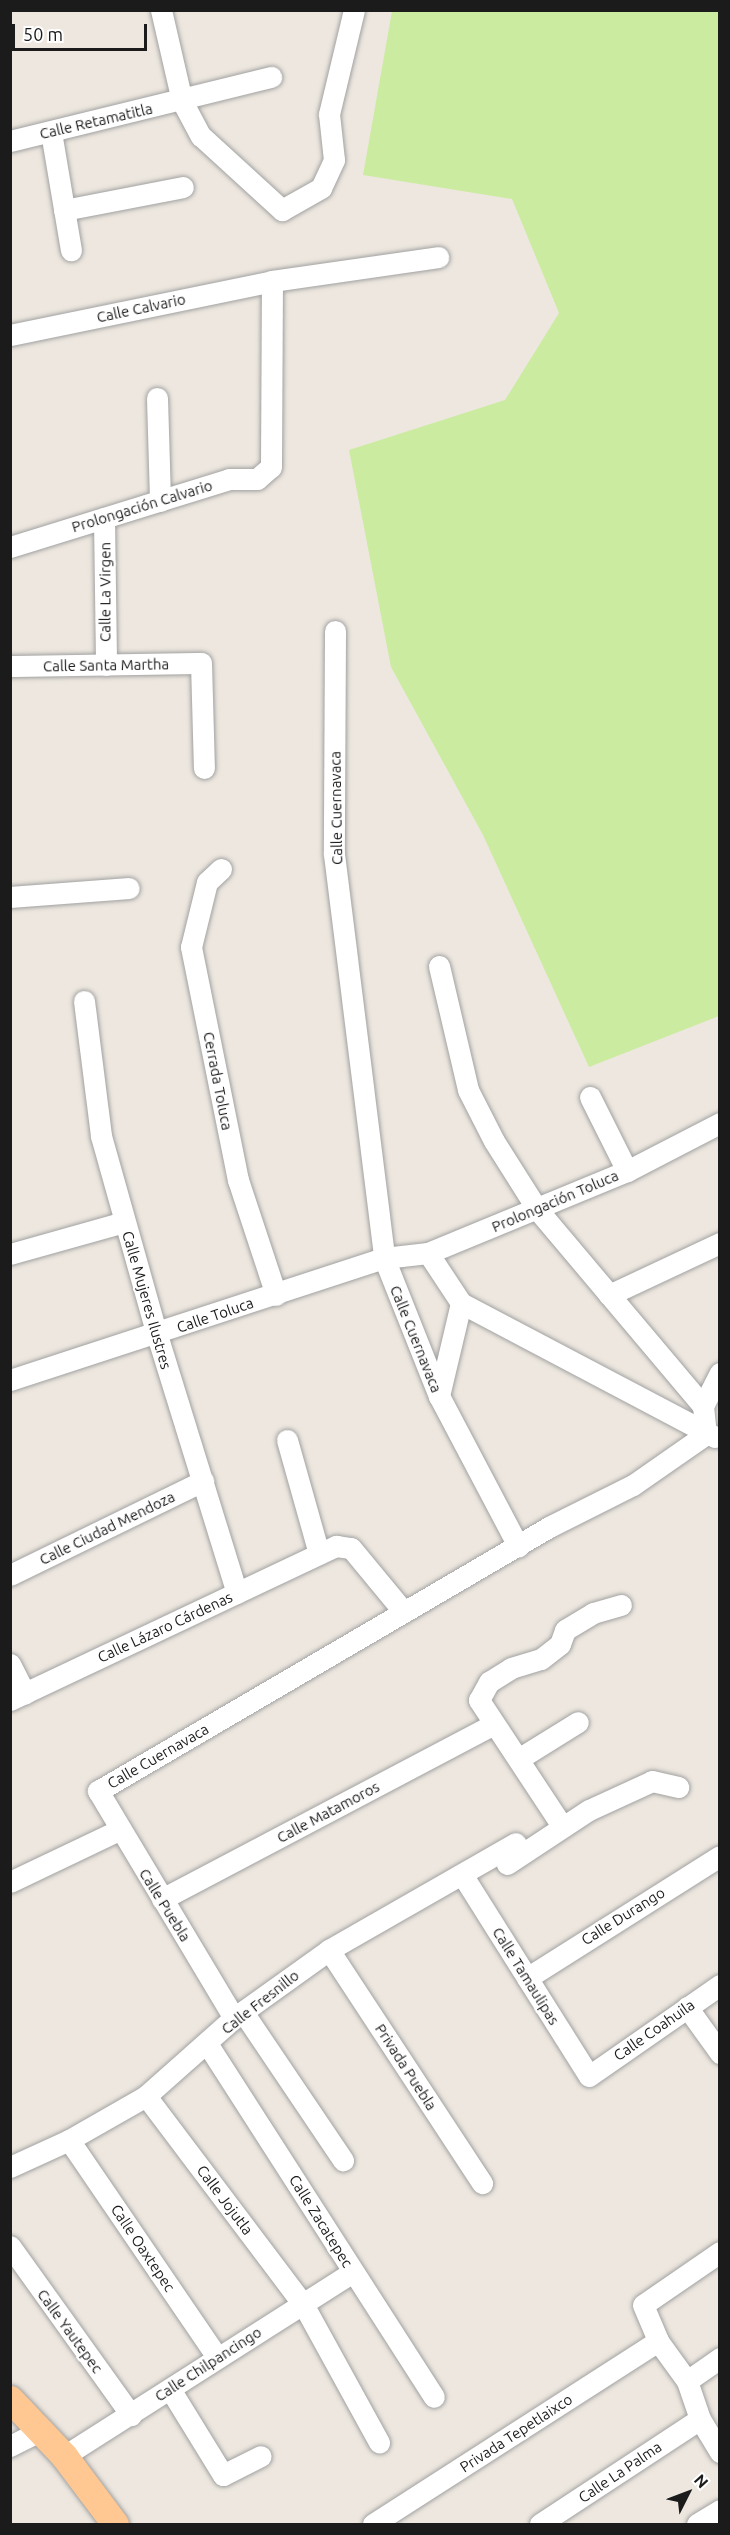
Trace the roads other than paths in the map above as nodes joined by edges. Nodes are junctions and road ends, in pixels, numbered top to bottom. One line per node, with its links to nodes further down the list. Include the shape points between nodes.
1 (354, 10): 4 (street, via 329,114 334,160 321,188 282,210 201,136)
2 (166, 11): 4 (street)
3 (271, 77): 4 (street, Calle Retamatitla)
4 (182, 101): 5 (street, Calle Retamatitla)
5 (51, 132): 6 (street, Calle Retamatitla); 8 (street)
6 (10, 141)
7 (183, 187): 8 (street)
8 (64, 210): 9 (street)
9 (71, 250)
10 (438, 258): 11 (street, Calle Calvario)
11 (272, 281): 12 (street, Calle Calvario); 14 (street, Prolongación Calvario, via 271,467 257,479 229,479)
12 (10, 335)
13 (157, 398): 14 (street)
14 (160, 501): 15 (street, Prolongación Calvario)
15 (104, 518): 16 (street, Prolongación Calvario); 18 (street, Calle La Virgen)
16 (10, 547)
17 (335, 631): 34 (street, Calle Cuernavaca, via 334,854)
18 (106, 665): 19 (street, Calle Santa Martha); 20 (street, Calle Santa Martha, via 201,663)
19 (10, 666)
20 (204, 768)
21 (221, 869): 35 (street, Cerrada Toluca, via 207,882 191,947 238,1180)
22 (129, 888): 23 (street)
23 (10, 897)
24 (440, 966): 29 (street, via 468,1090)
25 (84, 1001): 30 (street, Calle Mujeres Ilustres, via 101,1136)
26 (590, 1097): 28 (street)
27 (720, 1123): 28 (street, Prolongación Toluca)
28 (627, 1171): 29 (street, Prolongación Toluca)
29 (537, 1209): 32 (street, Prolongación Toluca); 36 (street)
30 (124, 1221): 33 (street); 38 (street, Calle Mujeres Ilustres)
31 (720, 1243): 36 (street)
32 (428, 1253): 34 (street, Prolongación Toluca); 37 (street)
33 (10, 1254)
34 (384, 1258): 35 (street, Calle Toluca); 41 (street, Calle Cuernavaca)
35 (276, 1295): 38 (street, Calle Toluca)
36 (609, 1295): 42 (street)
37 (461, 1303): 41 (street); 43 (street)
38 (157, 1335): 40 (street, Calle Toluca); 45 (street, Calle Mujeres Ilustres)
39 (720, 1373): 42 (street)
40 (10, 1380)
41 (439, 1396): 46 (street, Calle Cuernavaca)
42 (702, 1406): 43 (street)
43 (713, 1436): 46 (street, via 633,1485)
44 (288, 1440): 47 (street)
45 (202, 1481): 48 (street, Calle Ciudad Mendoza); 49 (street, Calle Mujeres Ilustres)
46 (518, 1546): 51 (street, Calle Cuernavaca)
47 (319, 1554): 49 (street, Calle Lázaro Cárdenas); 51 (street, Calle Lázaro Cárdenas, via 336,1546 351,1548)
48 (10, 1575)
49 (237, 1593): 53 (street, Calle Lázaro Cárdenas)
50 (621, 1605): 55 (street, via 593,1613 566,1630 560,1644 541,1659 511,1668 489,1682 479,1700)
51 (404, 1612): 58 (street, Calle Cuernavaca)
52 (10, 1664): 53 (street)
53 (18, 1696)
54 (578, 1722): 56 (street)
55 (494, 1724): 56 (street); 65 (street, Calle Matamoros)
56 (520, 1758): 59 (street)
57 (678, 1787): 59 (street, via 652,1781)
58 (98, 1791): 60 (street, Calle Puebla)
59 (562, 1826): 64 (street)
60 (119, 1830): 63 (street); 65 (street, Calle Puebla)
61 (516, 1843): 64 (street, Calle Fresnillo)
62 (720, 1856): 67 (street, Calle Durango)
63 (10, 1881)
64 (467, 1883): 66 (street, Calle Fresnillo); 67 (street, Calle Tamaulipas)
65 (162, 1899): 70 (street, Calle Puebla)
66 (329, 1950): 70 (street, Calle Fresnillo); 78 (street, Privada Puebla)
67 (527, 1978): 73 (street, Calle Tamaulipas)
68 (720, 1985): 69 (street, Calle Coahuila)
69 (687, 2007): 72 (street); 73 (street, Calle Coahuila)
70 (239, 2015): 71 (street, Calle Fresnillo); 76 (street, Calle Puebla)
71 (208, 2045): 74 (street, Calle Fresnillo); 81 (street, Calle Zacatepec)
72 (720, 2053)
73 (590, 2076)
74 (146, 2096): 75 (street, Calle Fresnillo); 82 (street, Calle Jojutla)
75 (69, 2140): 77 (street, Calle Fresnillo); 84 (street, Calle Oaxtepec)
76 (343, 2160)
77 (10, 2167)
78 (482, 2184)
79 (10, 2246): 90 (street, Calle Yautepec)
80 (720, 2252): 83 (street, via 643,2305)
81 (353, 2272): 82 (street, Calle Chilpancingo); 88 (street, Calle Zacatepec)
82 (303, 2304): 84 (street, Calle Chilpancingo); 93 (street, Calle Jojutla)
83 (658, 2341): 86 (street); 100 (street, Privada Tepetlaixco)
84 (217, 2357): 87 (street, Calle Chilpancingo)
85 (720, 2358): 86 (street)
86 (687, 2381): 91 (street)
87 (170, 2389): 90 (street, Calle Chilpancingo); 97 (street, via 223,2475)
88 (434, 2397)
89 (10, 2399): 92 (main road)
90 (131, 2415): 96 (street, Calle Chilpancingo)
91 (700, 2419): 95 (street); 101 (street, Calle La Palma)
92 (40, 2431): 94 (street); 96 (main road)
93 (379, 2442)
94 (10, 2446)
95 (720, 2452)
96 (64, 2456): 99 (main road)
97 (261, 2456)
98 (720, 2510): 102 (street)
99 (115, 2524)
100 (373, 2524)
101 (540, 2524)
102 (697, 2524)

